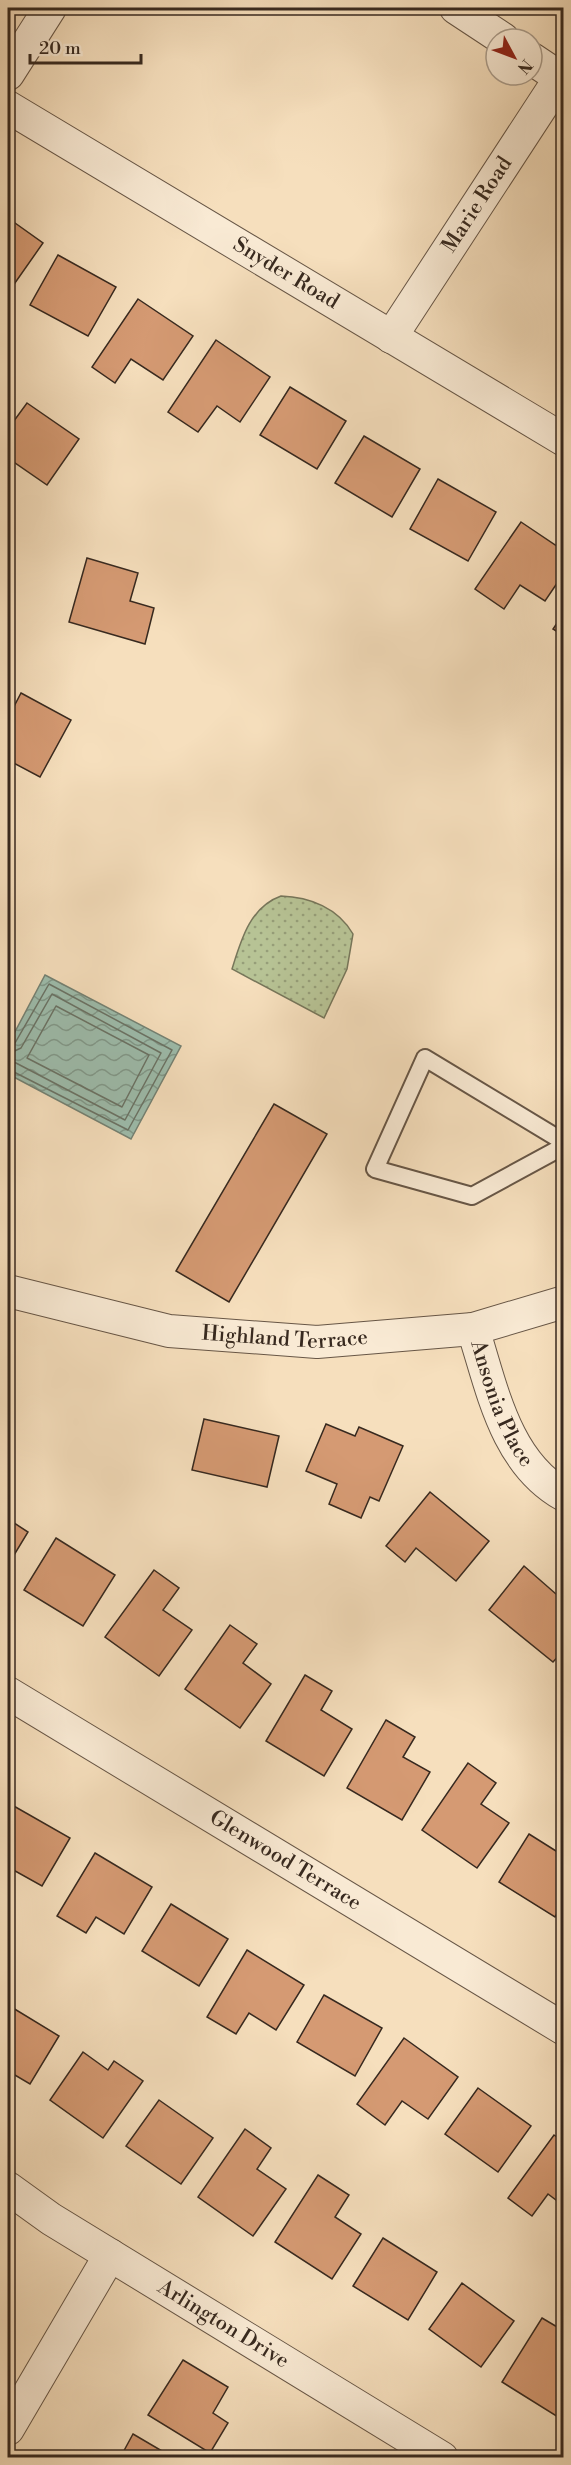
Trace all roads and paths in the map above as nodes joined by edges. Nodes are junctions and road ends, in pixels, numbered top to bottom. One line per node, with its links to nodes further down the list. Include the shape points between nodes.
1 (50, 8): 5 (street)
2 (456, 8): 3 (street)
3 (485, 27)
4 (544, 65): 6 (street)
5 (8, 74)
6 (562, 74): 8 (street, Marie Road)
7 (8, 107): 8 (street, Snyder Road)
8 (391, 337): 9 (street, Snyder Road)
9 (564, 440)
10 (564, 1144): 10 (lane, via 424,1058 375,1169 472,1196)
11 (8, 1292): 13 (street, Highland Terrace, via 169,1330 317,1342)
12 (564, 1302): 13 (street, Highland Terrace)
13 (473, 1329): 14 (street, Ansonia Place, via 513,1446 547,1486)
14 (564, 1495)
15 (8, 1693): 16 (street, Glenwood Terrace)
16 (564, 2029)
17 (8, 2188): 18 (street, Arlington Drive)
18 (110, 2255): 19 (street); 20 (street, Arlington Drive)
19 (8, 2428)
20 (442, 2457)

